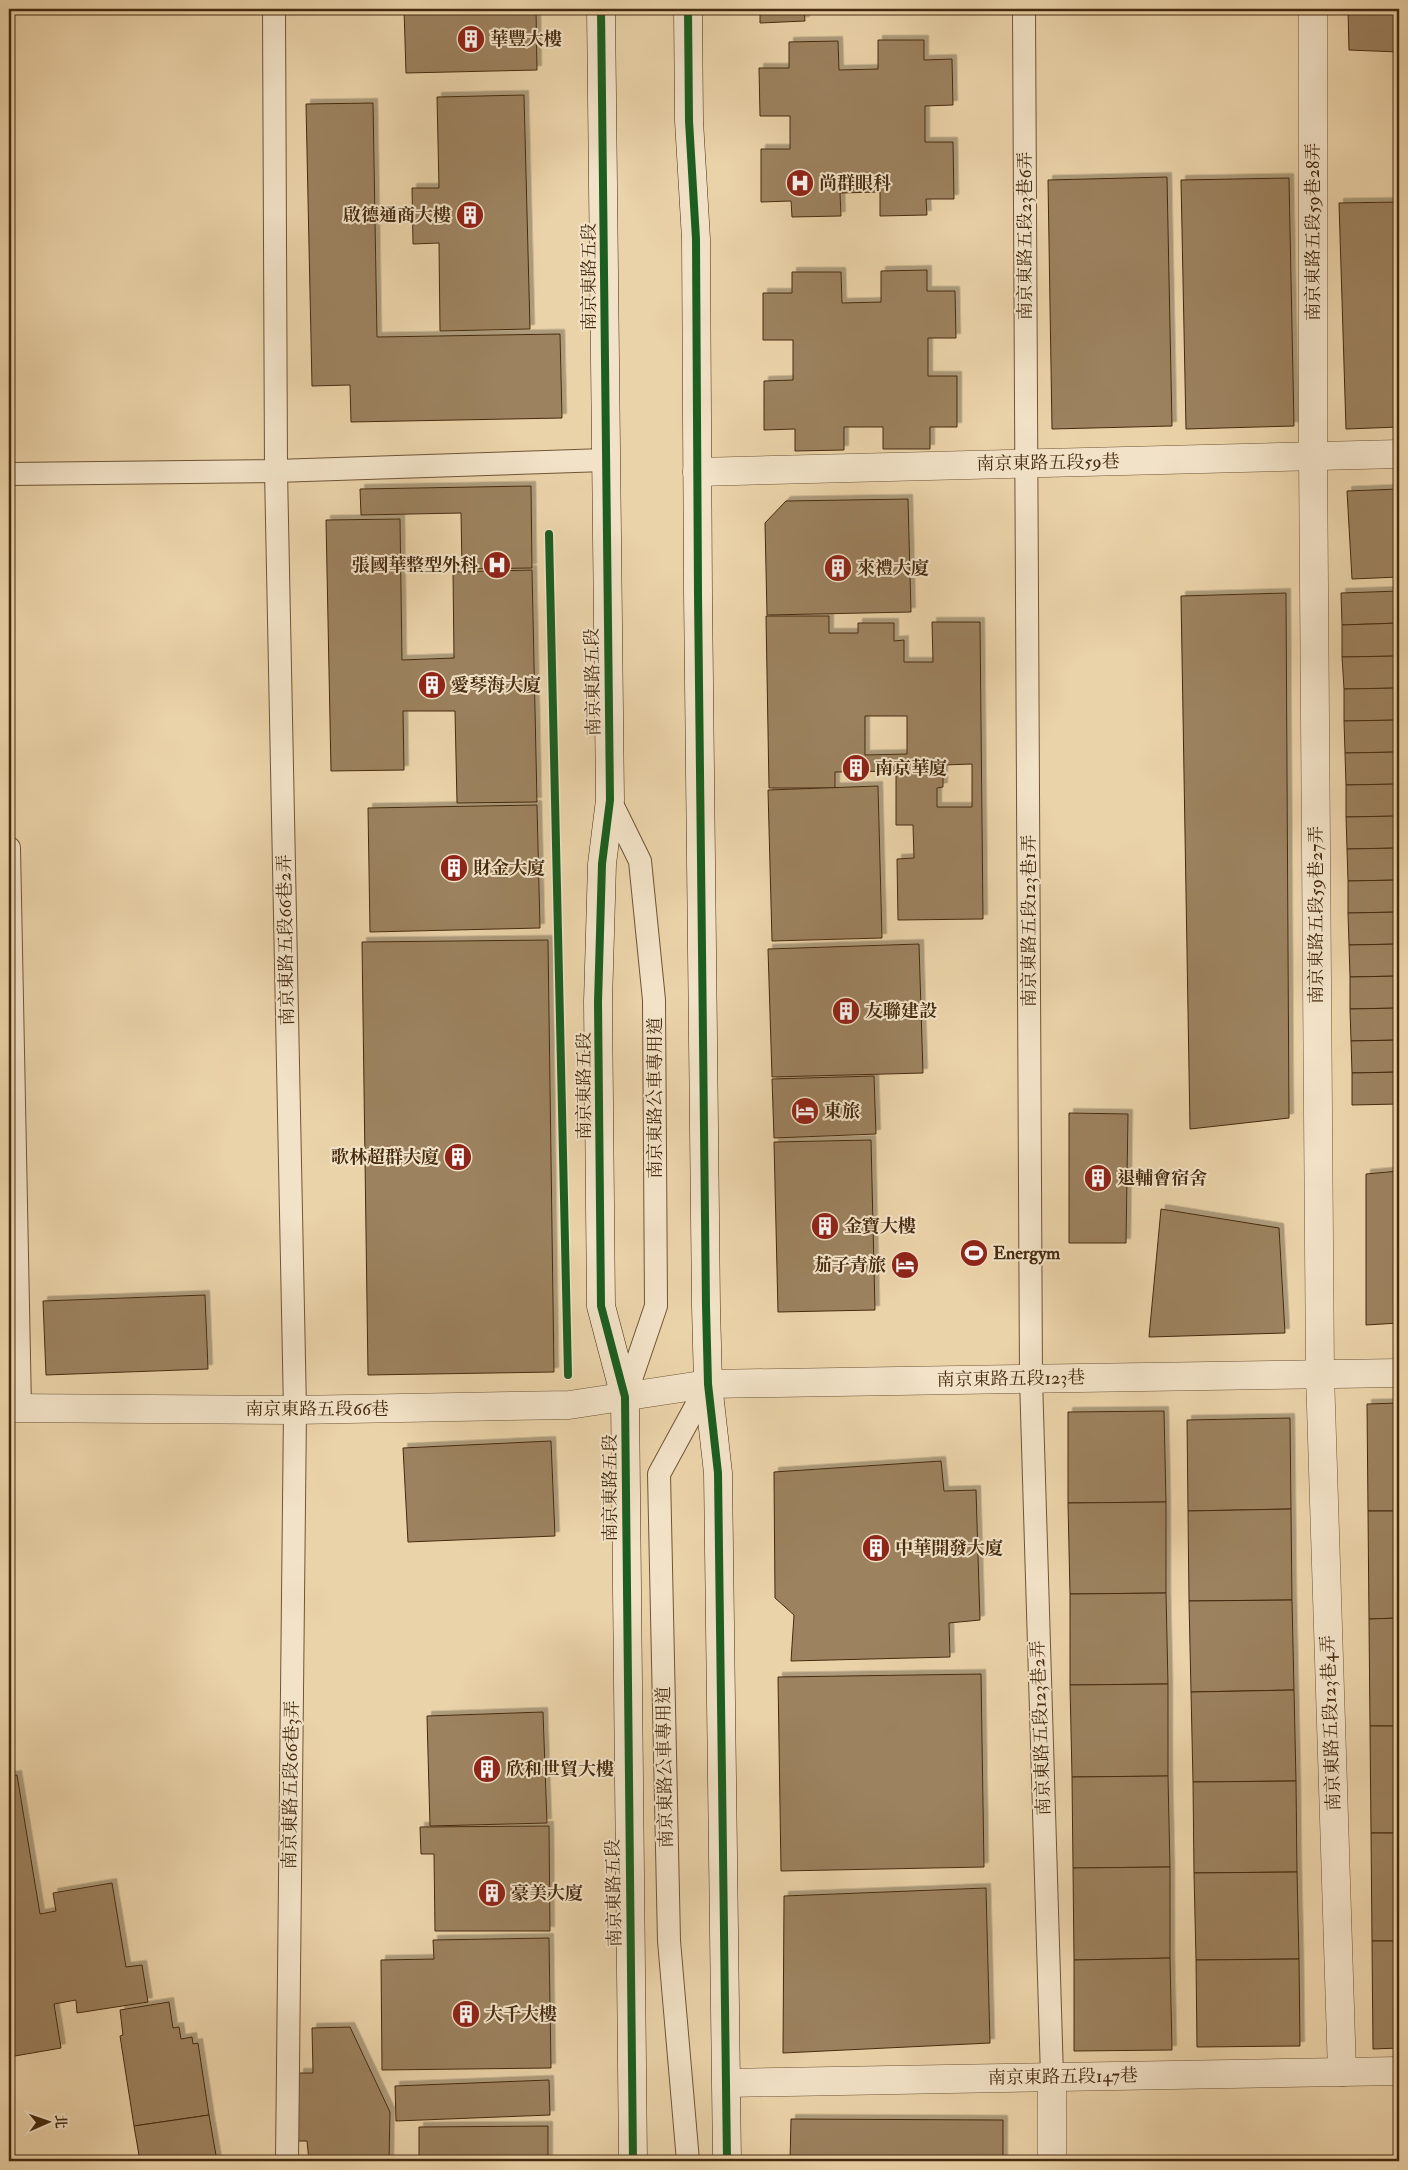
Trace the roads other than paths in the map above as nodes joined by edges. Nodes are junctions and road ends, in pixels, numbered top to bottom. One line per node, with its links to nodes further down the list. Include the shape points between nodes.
1 (274, 9): 10 (lane, 南京東路五段66巷2弄)
2 (601, 9): 8 (street, 南京東路五段)
3 (688, 9): 11 (street, via 696,239)
4 (1024, 9): 9 (lane, 南京東路五段23巷6弄)
5 (1313, 9): 7 (street, 南京東路五段59巷28弄)
6 (1399, 454): 7 (street, 南京東路五段59巷)
7 (1313, 456): 9 (street, 南京東路五段59巷); 16 (street, 南京東路五段59巷27弄)
8 (604, 460): 10 (lane); 13 (street, 南京東路五段)
9 (1026, 463): 11 (street, 南京東路五段59巷); 17 (lane, 南京東路五段123巷1弄)
10 (276, 471): 12 (lane); 21 (lane, 南京東路五段66巷2弄)
11 (697, 472): 18 (street)
12 (9, 474)
13 (610, 800): 19 (street, 南京東路五段, via 602,864 598,1002 601,1306); 19 (lane, 南京東路公車專用道, via 640,861 654,1000 656,1306)
14 (9, 848): 20 (lane)
15 (1399, 1373): 16 (street, 南京東路五段123巷)
16 (1320, 1374): 17 (street, 南京東路五段123巷); 23 (street, 南京東路五段123巷4弄)
17 (1031, 1379): 18 (street, 南京東路五段123巷); 24 (lane, 南京東路五段123巷2弄)
18 (708, 1384): 19 (street, 南京東路五段123巷); 25 (street, via 718,1473); 28 (lane, 南京東路公車專用道, via 659,1474 670,1941)
19 (625, 1398): 21 (street, 南京東路五段66巷, via 569,1405); 27 (street, 南京東路五段)
20 (14, 1408): 21 (street, 南京東路五段66巷)
21 (295, 1410): 26 (lane, 南京東路五段66巷3弄)
22 (1399, 2071): 23 (street, 南京東路五段147巷)
23 (1342, 2072): 24 (street, 南京東路五段147巷)
24 (1052, 2077): 25 (street, 南京東路五段147巷); 30 (street)
25 (727, 2083): 29 (street)
26 (287, 2161)
27 (633, 2161)
28 (688, 2161)
29 (727, 2161)
30 (1052, 2161)

